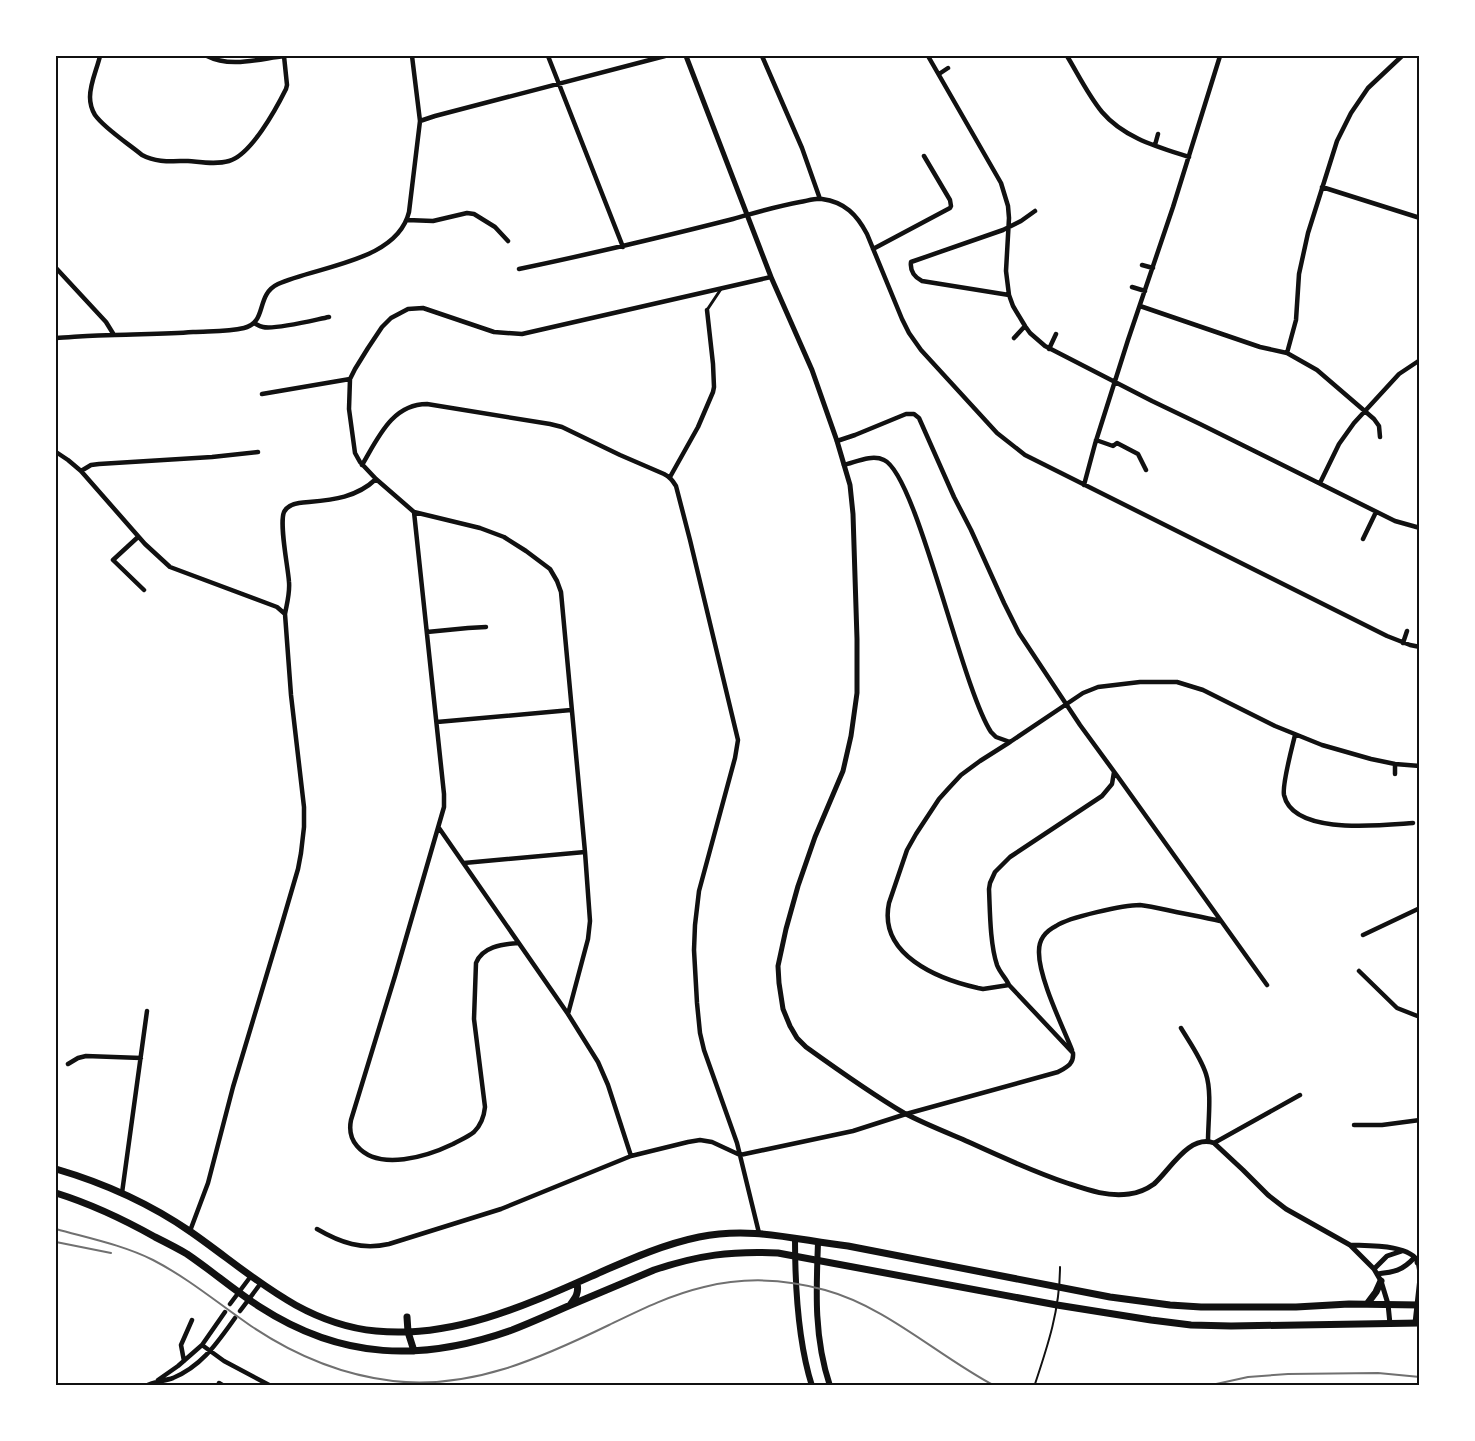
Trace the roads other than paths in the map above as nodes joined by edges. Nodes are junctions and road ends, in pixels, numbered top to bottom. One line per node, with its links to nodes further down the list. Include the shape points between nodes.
1 (100, 56): 3 (street, via 90,96 92,109 103,123 149,159 226,162 236,159 258,136 286,89)
2 (207, 56): 3 (street, via 232,62)
3 (284, 56)
4 (412, 56): 16 (street)
5 (548, 56): 15 (street)
6 (665, 56): 15 (street)
7 (686, 56): 24 (street)
8 (762, 56): 22 (street)
9 (928, 56): 14 (street)
10 (1067, 56): 18 (street, via 1104,114 1127,134)
11 (1220, 56): 20 (street)
12 (1402, 56): 21 (street, via 1368,88 1351,113)
13 (948, 68): 14 (street)
14 (939, 74): 27 (street, via 1001,183)
15 (559, 83): 16 (street); 29 (street)
16 (420, 121): 26 (street)
17 (1158, 134): 18 (street)
18 (1155, 146): 20 (street)
19 (924, 156): 30 (street, via 950,200 950,208)
20 (1189, 157): 33 (street)
21 (1322, 187): 25 (street); 50 (street, via 1301,264 1296,320)
22 (820, 199): 24 (street); 30 (street, via 854,214)
23 (1035, 211): 27 (street)
24 (748, 215): 29 (street); 35 (street)
25 (1419, 218)
26 (407, 220): 28 (street, via 433,221 474,214 495,226); 43 (street, via 395,237 369,253 269,289)
27 (1009, 227): 39 (street); 39 (street, via 915,260 911,267 922,281)
28 (508, 241)
29 (623, 247): 34 (street)
30 (873, 249): 68 (street, via 909,333 936,367 996,433 1025,455)
31 (1142, 265): 33 (street)
32 (56, 268): 46 (street)
33 (1153, 268): 38 (street)
34 (519, 269)
35 (771, 277): 37 (street); 58 (street, via 812,370)
36 (1132, 287): 38 (street)
37 (722, 288): 41 (street); 52 (street, via 522,334 494,332 423,308 408,309 382,327)
38 (1145, 291): 40 (street)
39 (1009, 296): 44 (street)
40 (1140, 306): 50 (street); 53 (street)
41 (707, 310): 65 (street, via 713,392)
42 (329, 317): 43 (street, via 276,327)
43 (254, 323): 46 (street, via 231,330)
44 (1025, 326): 48 (street); 49 (street)
45 (1056, 333): 49 (street)
46 (114, 335): 47 (street)
47 (56, 338)
48 (1014, 338)
49 (1049, 349): 53 (street)
50 (1287, 353): 55 (street, via 1317,370)
51 (1419, 360): 55 (street)
52 (350, 379): 54 (street); 61 (street, via 349,409 355,453)
53 (1115, 382): 57 (street); 67 (street)
54 (262, 394)
55 (1365, 411): 56 (street, via 1379,426); 67 (street, via 1345,434)
56 (1380, 437)
57 (1096, 440): 63 (street, via 1113,446 1117,443 1138,454); 68 (street)
58 (837, 441): 62 (street); 81 (street, via 906,414 919,418 1009,614)
59 (56, 452): 64 (street)
60 (258, 452): 64 (street, via 99,464)
61 (362, 465): 65 (street, via 392,418 407,408 427,404 562,427); 66 (street)
62 (844, 465): 85 (street, via 878,458 896,470 916,513 971,687 991,732); 109 (street, via 853,514 857,693 843,771 815,837 786,929 778,966 779,983 783,1009 797,1038)
63 (1146, 470)
64 (81, 471): 72 (street)
65 (670, 477): 113 (street, via 690,540 738,740 699,891 694,950 701,1040)
66 (376, 479): 69 (street); 75 (street, via 348,496 299,502 286,508 283,517 289,595)
67 (1320, 483): 70 (street)
68 (1084, 485): 79 (street)
69 (414, 512): 77 (street); 82 (street, via 495,533 554,573 561,592)
70 (1376, 512): 71 (street); 73 (street)
71 (1419, 528)
72 (138, 537): 74 (street, via 114,560); 75 (street, via 170,567 277,607)
73 (1363, 539)
74 (144, 590)
75 (285, 615): 119 (street, via 304,807 302,853 208,1183)
76 (486, 627): 77 (street)
77 (427, 632): 83 (street)
78 (1407, 632): 79 (street)
79 (1403, 643): 80 (street)
80 (1419, 647)
81 (1066, 704): 84 (street, via 1105,685 1178,682 1203,690); 85 (street); 88 (street)
82 (572, 710): 83 (street); 92 (street)
83 (436, 722): 91 (street, via 445,799)
84 (1294, 735): 86 (street); 90 (street, via 1283,789 1292,810 1301,816 1340,825)
85 (1011, 742): 99 (street, via 970,768 939,799 907,850 887,911 895,940 913,962 970,987)
86 (1395, 764): 87 (street); 89 (street)
87 (1419, 766)
88 (1114, 772): 95 (street); 99 (street, via 1112,784 1102,796 1010,857 992,876 989,889 993,945 998,969)
89 (1395, 774)
90 (1413, 824)
91 (439, 828): 93 (street); 97 (street, via 351,1120 351,1135 360,1149 379,1159 416,1157 453,1144 477,1128 485,1107 474,1019 476,963 488,949)
92 (585, 852): 93 (street); 102 (street, via 589,932)
93 (464, 863): 97 (street)
94 (1419, 909): 96 (street)
95 (1220, 921): 100 (street); 105 (street, via 1138,905 1065,921 1046,933 1041,939 1040,966)
96 (1364, 935)
97 (518, 943): 102 (street)
98 (1359, 971): 103 (street, via 1397,1008)
99 (1009, 985): 105 (street)
100 (1267, 985)
101 (147, 1011): 106 (street)
102 (568, 1014): 114 (street, via 604,1074)
103 (1419, 1017)
104 (1181, 1028): 112 (street, via 1206,1075)
105 (1073, 1053): 109 (street, via 1071,1064 1058,1072)
106 (141, 1058): 107 (street, via 86,1056); 117 (street)
107 (68, 1064)
108 (1300, 1095): 112 (street)
109 (906, 1114): 112 (street, via 1047,1177 1116,1196 1149,1187 1185,1151); 113 (street, via 843,1134)
110 (1419, 1120): 111 (street)
111 (1354, 1125)
112 (1211, 1142): 123 (street, via 1286,1209)
113 (740, 1155): 114 (street, via 700,1140); 120 (street)
114 (631, 1156): 118 (street, via 512,1205 389,1244 351,1244)
115 (56, 1170): 117 (main road)
116 (56, 1193): 137 (main road, via 122,1219 186,1254)
117 (122, 1193): 119 (main road)
118 (317, 1228)
119 (190, 1232): 131 (main road)
120 (759, 1233): 121 (main road); 135 (main road, via 726,1234 662,1247)
121 (795, 1239): 122 (main road); 125 (main road)
122 (818, 1243): 126 (main road); 136 (main road)
123 (1350, 1245): 124 (street); 129 (street)
124 (1403, 1251): 127 (street); 129 (street, via 1387,1256)
125 (795, 1257): 126 (main road); 144 (main road, via 748,1252 699,1257 654,1270); 161 (main road, via 801,1332)
126 (817, 1261): 142 (main road); 162 (main road, via 817,1324)
127 (1417, 1261): 129 (street, via 1398,1270); 130 (street)
128 (1060, 1267): 136 (lane)
129 (1376, 1271): 133 (street)
130 (1419, 1272)
131 (251, 1276): 134 (main road); 137 (street)
132 (1419, 1278): 143 (street)
133 (1381, 1281): 140 (main road); 141 (street)
134 (261, 1283): 138 (street); 152 (main road, via 300,1309 338,1324)
135 (577, 1283): 144 (main road, via 579,1290); 152 (main road, via 489,1318)
136 (1060, 1287): 140 (main road, via 1201,1307); 142 (lane)
137 (239, 1292): 138 (main road); 139 (street)
138 (249, 1299): 145 (street); 154 (main road, via 315,1336 369,1350)
139 (230, 1304)
140 (1366, 1304): 141 (main road)
141 (1388, 1304): 143 (main road); 151 (street)
142 (1057, 1305): 151 (main road, via 1191,1324); 158 (lane)
143 (1418, 1305): 150 (street)
144 (569, 1306): 154 (main road, via 483,1339)
145 (240, 1311)
146 (225, 1312): 153 (street)
147 (407, 1317): 152 (main road)
148 (235, 1318): 155 (street)
149 (192, 1320): 156 (street, via 181,1345)
150 (1417, 1323): 151 (main road)
151 (1390, 1324)
152 (408, 1332): 154 (main road)
153 (202, 1345): 155 (street); 156 (street)
154 (414, 1351)
155 (211, 1352): 157 (street, via 193,1367); 160 (street)
156 (184, 1361): 157 (street)
157 (156, 1382): 159 (street)
158 (1035, 1384)
159 (145, 1386)
160 (271, 1386)
161 (812, 1386)
162 (830, 1386)

